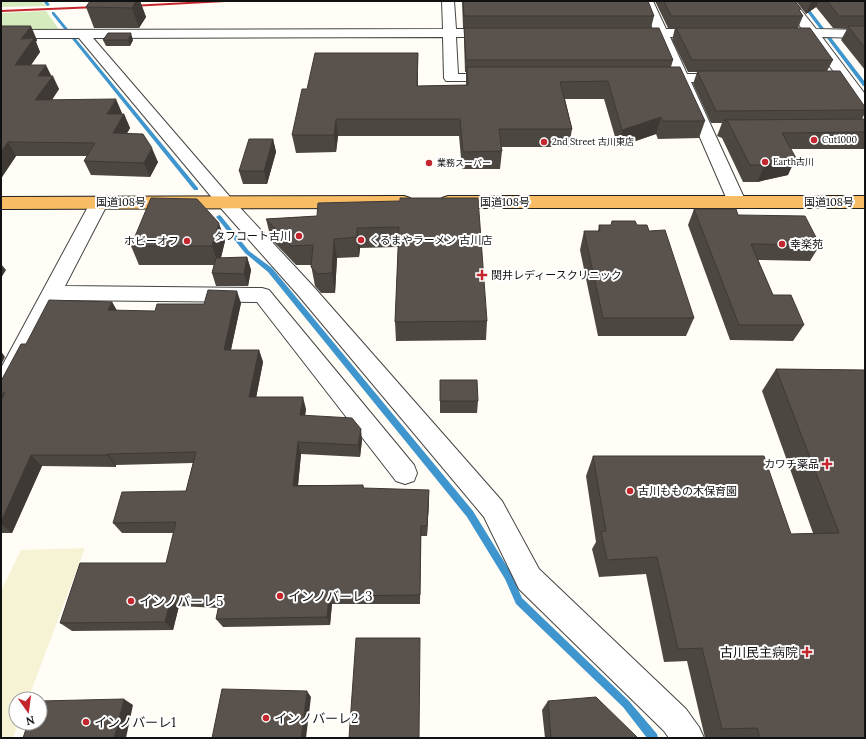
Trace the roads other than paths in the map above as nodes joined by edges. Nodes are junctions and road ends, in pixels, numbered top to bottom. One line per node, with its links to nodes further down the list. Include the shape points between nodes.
1 (448, 1): 5 (street)
2 (647, 1): 8 (street)
3 (788, 1): 11 (street)
4 (78, 33): 5 (street); 12 (street); 21 (street)
5 (449, 33): 6 (street); 14 (street, via 451,78)
6 (504, 33)
7 (622, 33): 8 (street)
8 (661, 33): 9 (street); 16 (street)
9 (716, 33)
10 (771, 33): 11 (street)
11 (820, 33): 13 (street); 19 (street)
12 (1, 34)
13 (865, 34)
14 (514, 78)
15 (641, 78): 16 (street)
16 (681, 78): 17 (street); 22 (street, via 712,130)
17 (736, 78)
18 (829, 78): 19 (street)
19 (845, 78): 20 (street)
20 (865, 104)
21 (225, 202): 22 (highway, 国道108号); 25 (highway, 国道108号); 29 (street, via 305,290 493,509 529,578 676,720)
22 (737, 202): 23 (highway, 国道108号)
23 (865, 202)
24 (1, 203): 25 (highway, 国道108号)
25 (99, 203): 26 (street)
26 (52, 294): 27 (street); 28 (street, via 262,295)
27 (1, 389)
28 (405, 473)
29 (688, 738)

